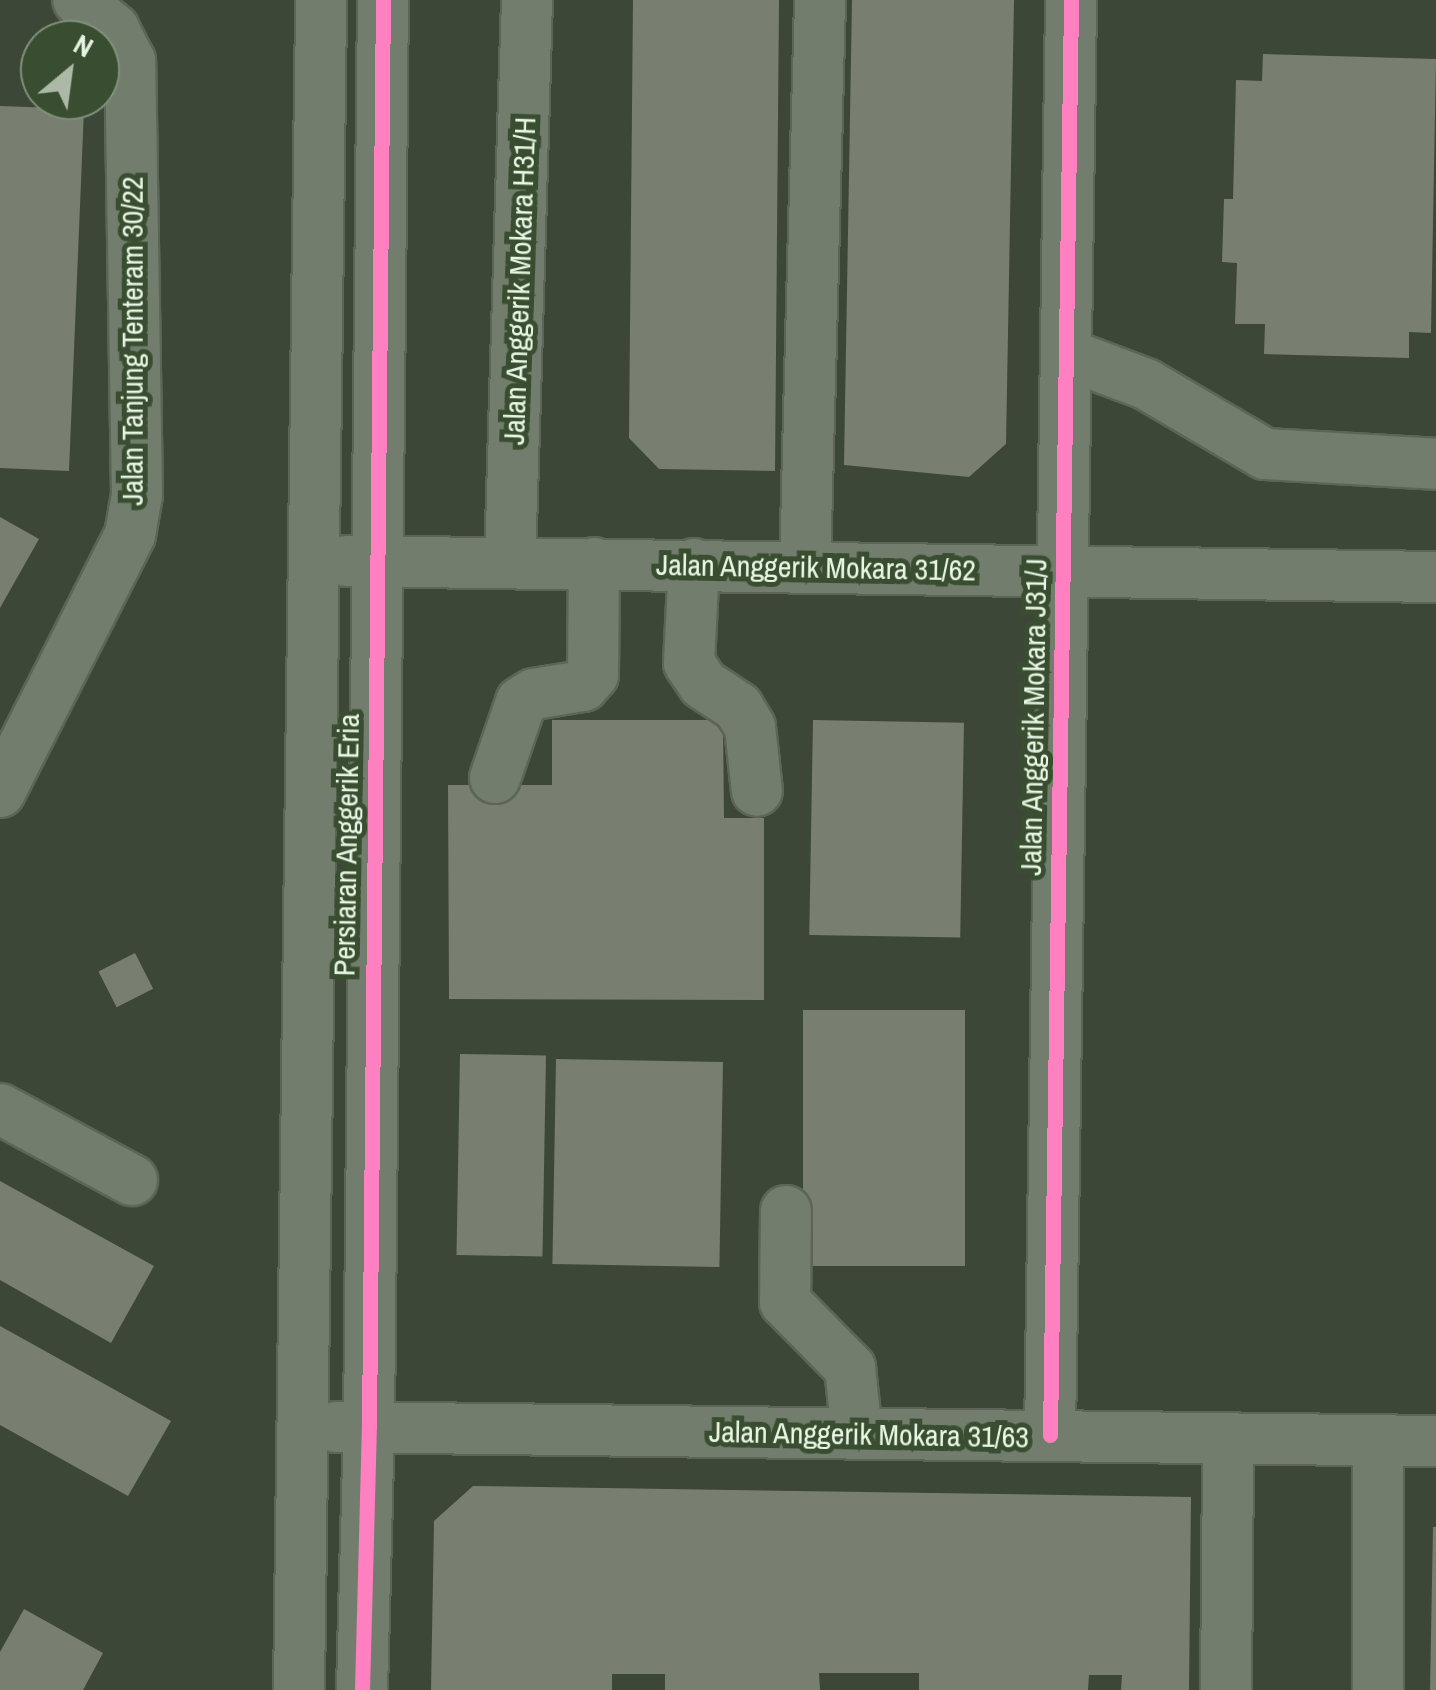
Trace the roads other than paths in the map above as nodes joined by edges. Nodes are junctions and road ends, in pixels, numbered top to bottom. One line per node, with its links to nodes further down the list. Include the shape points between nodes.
1 (78, 0): 19 (street, Jalan Tanjung Tenteram 30/22, via 114,29 130,62 138,496 130,535)
2 (321, 0): 10 (street, Persiaran Anggerik Eria)
3 (383, 0): 9 (street, Persiaran Anggerik Eria)
4 (528, 0): 11 (street, Jalan Anggerik Mokara H31/H)
5 (820, 0): 14 (street)
6 (1070, 0): 7 (street, Jalan Anggerik Mokara J31/J)
7 (1066, 354): 8 (street, via 1146,384 1265,454); 15 (street, Jalan Anggerik Mokara J31/J)
8 (1436, 464)
9 (376, 560): 10 (street, Jalan Anggerik Mokara 31/62); 11 (street, Jalan Anggerik Mokara 31/62); 24 (street, Persiaran Anggerik Eria)
10 (313, 562): 23 (street, Persiaran Anggerik Eria)
11 (510, 562): 12 (street, Jalan Anggerik Mokara 31/62)
12 (594, 563): 13 (street, Jalan Anggerik Mokara 31/62); 17 (street, via 593,675 583,686 521,702)
13 (694, 564): 14 (street, Jalan Anggerik Mokara 31/62); 18 (street, via 689,664 702,684 738,707 750,727)
14 (805, 566): 15 (street, Jalan Anggerik Mokara 31/62)
15 (1062, 571): 16 (street, Jalan Anggerik Mokara 31/62); 26 (street, Jalan Anggerik Mokara J31/J)
16 (1436, 576)
17 (495, 778)
18 (757, 791)
19 (0, 792)
20 (0, 1109): 21 (street)
21 (132, 1180)
22 (786, 1210): 25 (street, via 785,1302 850,1368)
23 (303, 1426): 24 (street, Jalan Anggerik Mokara 31/63); 30 (street, Persiaran Anggerik Eria)
24 (369, 1428): 25 (street, Jalan Anggerik Mokara 31/63); 31 (street, Persiaran Anggerik Eria)
25 (857, 1434): 26 (street, Jalan Anggerik Mokara 31/63)
26 (1050, 1436): 27 (street, Jalan Anggerik Mokara 31/63)
27 (1228, 1438): 28 (street, Jalan Anggerik Mokara 31/63); 32 (street)
28 (1378, 1440): 29 (street, Jalan Anggerik Mokara 31/63); 33 (street)
29 (1436, 1440)
30 (299, 1690)
31 (362, 1690)
32 (1226, 1690)
33 (1378, 1690)

